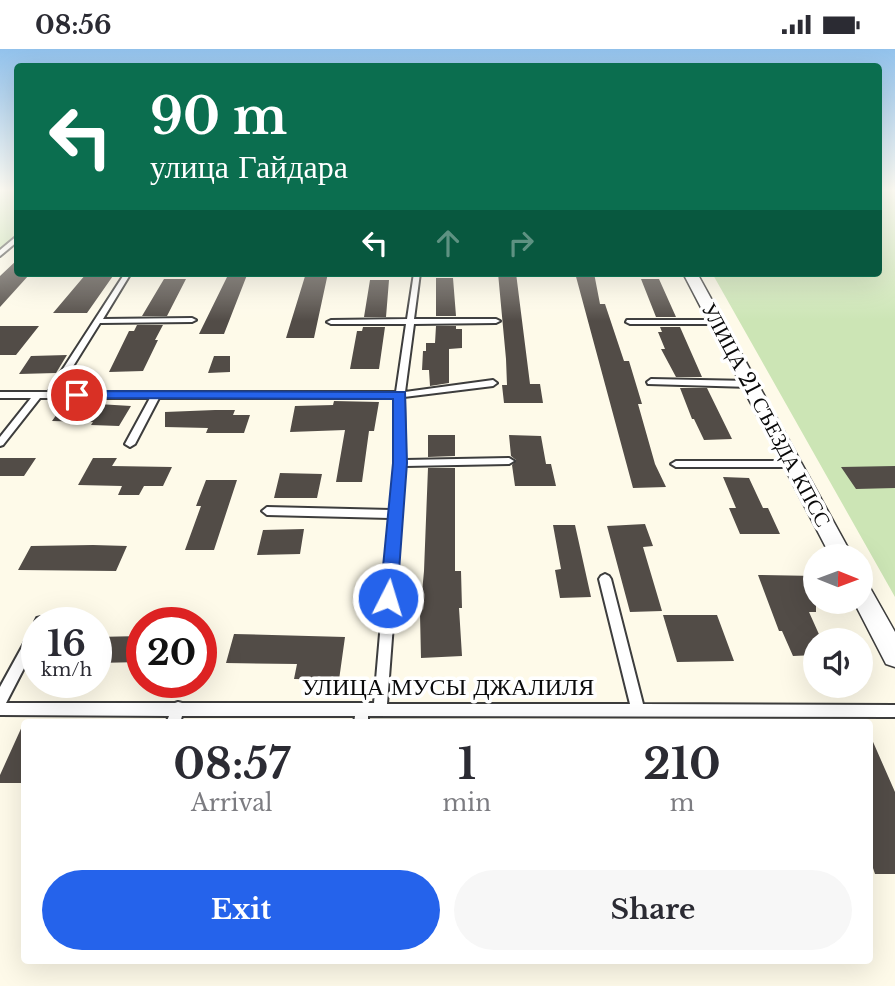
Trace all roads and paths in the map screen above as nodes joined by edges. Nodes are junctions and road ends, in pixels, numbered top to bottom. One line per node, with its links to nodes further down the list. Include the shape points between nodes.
1 (14, 242): 2 (lane)
2 (0, 254)
3 (126, 277): 7 (lane)
4 (416, 277): 10 (lane)
5 (692, 277): 12 (street, УЛИЦА 21 СЪЕЗДА КПСС)
6 (192, 320): 7 (lane)
7 (98, 321): 18 (lane)
8 (496, 321): 10 (lane)
9 (331, 322): 10 (lane)
10 (412, 322): 20 (lane)
11 (630, 322): 12 (lane)
12 (718, 322): 15 (street, УЛИЦА 21 СЪЕЗДА КПСС)
13 (651, 382): 15 (lane)
14 (493, 383): 20 (lane)
15 (750, 384): 26 (street, УЛИЦА 21 СЪЕЗДА КПСС)
16 (0, 395): 17 (lane)
17 (38, 395): 18 (lane); 21 (lane)
18 (51, 395): 19 (lane)
19 (156, 395): 20 (lane); 22 (lane)
20 (400, 395): 24 (lane)
21 (0, 443)
22 (130, 443)
23 (509, 461): 24 (lane)
24 (400, 463): 28 (lane)
25 (676, 464): 26 (lane)
26 (793, 464): 29 (street, УЛИЦА 21 СЪЕЗДА КПСС)
27 (267, 511): 28 (lane)
28 (395, 514): 37 (lane)
29 (835, 544)
30 (605, 579): 38 (lane)
31 (872, 614): 32 (street)
32 (895, 656)
33 (21, 661): 34 (lane)
34 (0, 700)
35 (178, 708): 36 (lane, УЛИЦА МУСЫ ДЖАЛИЛЯ); 40 (lane, УЛИЦА МУСЫ ДЖАЛИЛЯ); 43 (lane)
36 (0, 709)
37 (380, 709): 40 (lane, УЛИЦА МУСЫ ДЖАЛИЛЯ); 41 (lane, УЛИЦА МУСЫ ДЖАЛИЛЯ)
38 (638, 710): 41 (lane, УЛИЦА МУСЫ ДЖАЛИЛЯ); 42 (lane, УЛИЦА МУСЫ ДЖАЛИЛЯ)
39 (895, 712): 42 (lane, УЛИЦА МУСЫ ДЖАЛИЛЯ)
40 (361, 716)
41 (545, 716)
42 (733, 717)
43 (174, 719)

